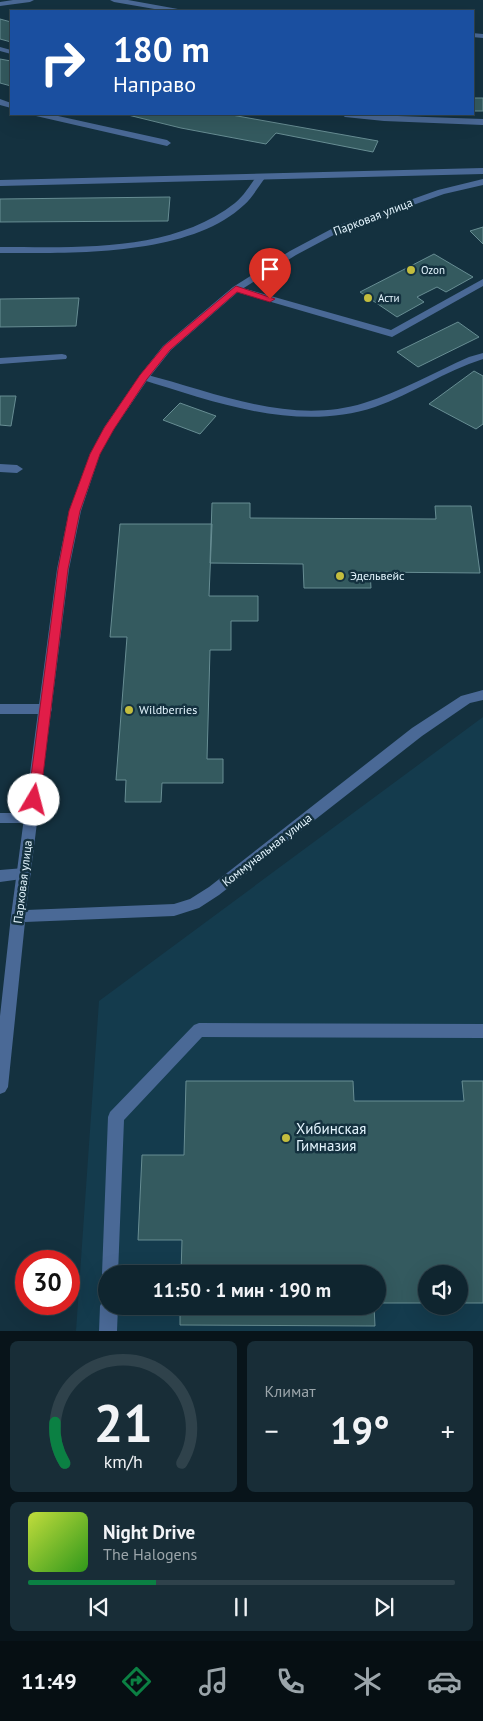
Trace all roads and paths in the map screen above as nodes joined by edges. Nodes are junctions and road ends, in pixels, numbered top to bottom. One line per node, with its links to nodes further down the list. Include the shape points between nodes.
1 (30, 0): 3 (street)
2 (114, 0): 4 (street)
3 (0, 4)
4 (172, 10)
5 (43, 115): 9 (street)
6 (371, 115): 7 (street)
7 (422, 117): 8 (street)
8 (483, 122)
9 (167, 143)
10 (483, 170): 11 (street)
11 (260, 178): 13 (street); 14 (street, via 246,198 213,222 188,234 148,244 104,248)
12 (483, 182): 16 (street, Парковая улица, via 441,192 340,228)
13 (0, 183)
14 (0, 250)
15 (483, 282): 16 (street, via 392,334)
16 (236, 289): 20 (street, Парковая улица, via 167,348)
17 (483, 356): 20 (street, via 381,400 331,412 261,411)
18 (62, 357): 19 (street)
19 (0, 361)
20 (144, 377): 25 (street, Парковая улица, via 95,454 75,511 63,569)
21 (0, 468): 22 (street)
22 (17, 468)
23 (483, 695): 30 (street, Коммунальная улица, via 466,699 417,732 194,904 174,910)
24 (0, 709): 25 (street)
25 (46, 709): 27 (street, Парковая улица)
26 (0, 818): 27 (street)
27 (32, 818): 28 (street, Парковая улица)
28 (24, 874): 29 (street); 30 (street, Парковая улица)
29 (0, 876)
30 (18, 916): 32 (street, Парковая улица)
31 (483, 1031): 33 (street, via 199,1030 116,1117)
32 (0, 1087)
33 (110, 1265)
34 (109, 1315): 35 (street)
35 (108, 1331)

